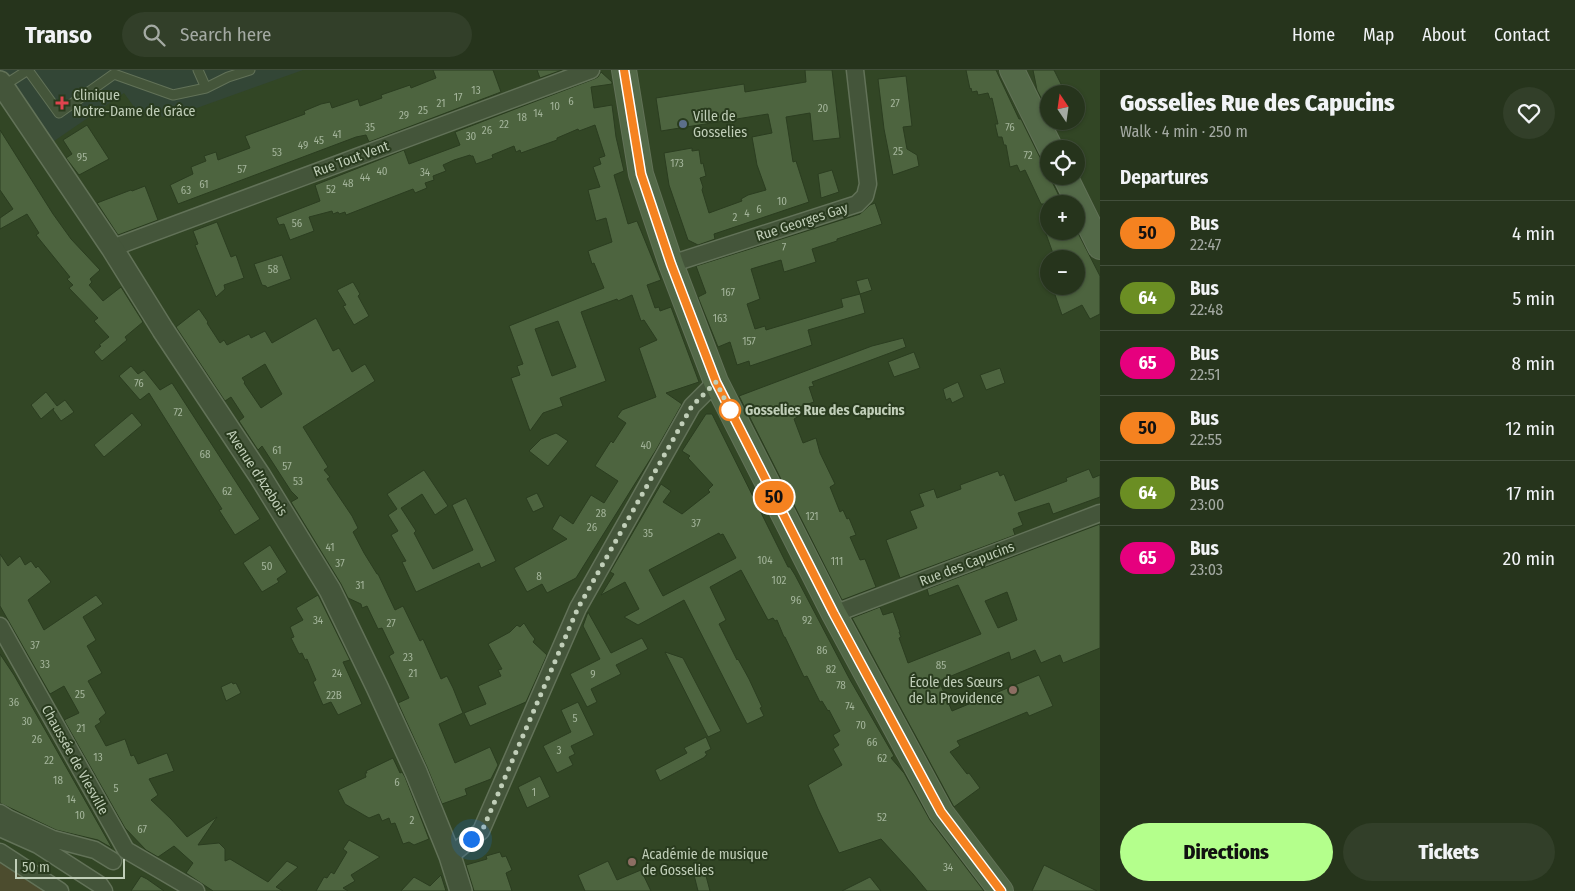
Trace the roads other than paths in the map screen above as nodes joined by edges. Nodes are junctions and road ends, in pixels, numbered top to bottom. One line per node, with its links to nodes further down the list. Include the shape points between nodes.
1 (28, 70): 9 (lane); 10 (lane, via 59,113 114,74 174,95)
2 (198, 70): 10 (lane)
3 (250, 70): 8 (lane)
4 (590, 70): 14 (street, Rue Tout Vent)
5 (624, 70): 15 (main road, via 641,174)
6 (856, 70): 15 (street, Rue Georges Gay, via 868,184 865,196 857,204)
7 (1012, 70): 11 (main road)
8 (227, 73): 10 (lane)
9 (1, 84): 14 (street, Avenue d'Azebois)
10 (206, 88)
11 (1047, 140)
12 (1069, 185): 13 (main road)
13 (1100, 247)
14 (112, 248): 24 (street, Avenue d'Azebois, via 330,590 412,764)
15 (671, 264): 16 (main road)
16 (716, 382): 18 (main road); 24 (street, via 692,406 578,608 482,831)
17 (1100, 513): 18 (street, Rue des Capucins)
18 (834, 614): 30 (main road, via 941,812)
19 (0, 626): 22 (street, Chaussée de Viesville)
20 (0, 813): 25 (street, via 53,839 96,850)
21 (0, 828): 26 (street, via 38,845)
22 (126, 850): 25 (street); 28 (street)
23 (0, 852): 27 (street)
24 (450, 856): 29 (street, Avenue d'Azebois)
25 (113, 861): 26 (street)
26 (100, 889)
27 (60, 891)
28 (196, 891)
29 (461, 891)
30 (1001, 891)

